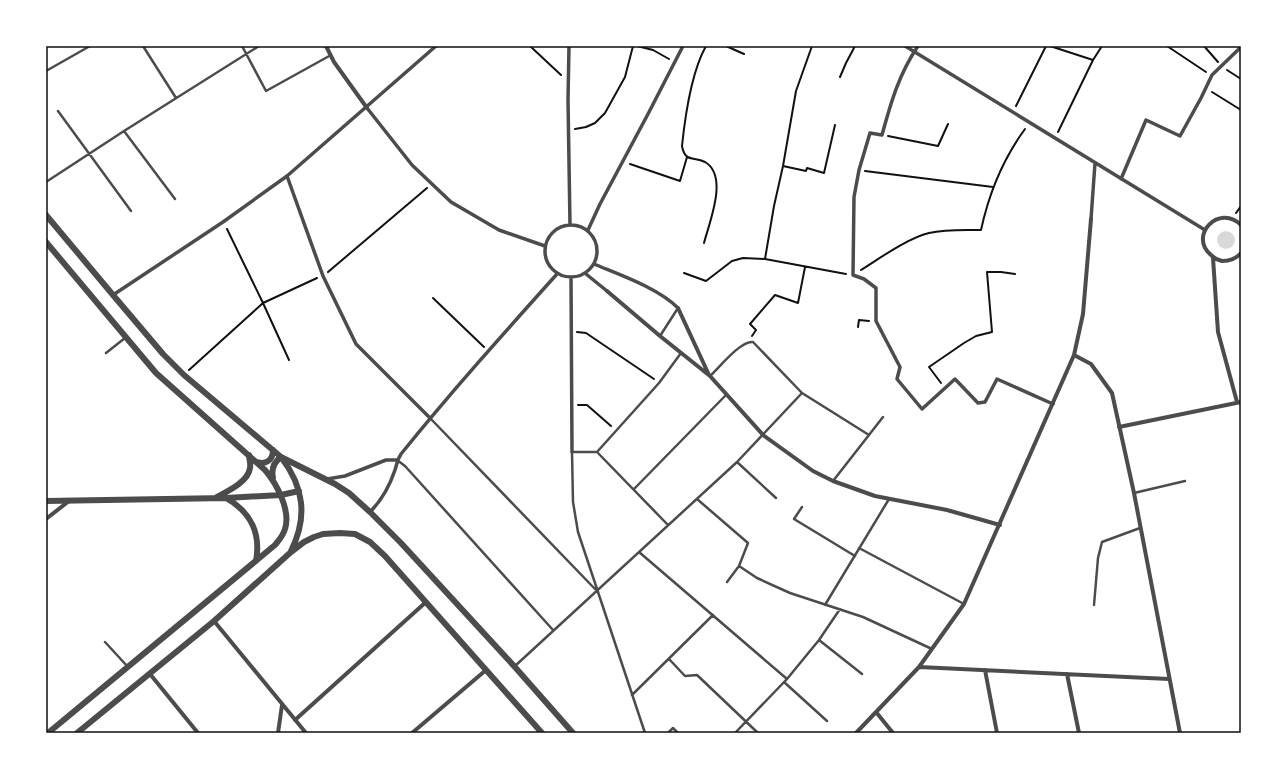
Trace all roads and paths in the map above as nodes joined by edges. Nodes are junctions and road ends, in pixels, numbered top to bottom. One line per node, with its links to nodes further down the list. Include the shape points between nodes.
1 (90, 46): 29 (lane)
2 (143, 46): 34 (lane)
3 (242, 46): 24 (lane)
4 (259, 46): 24 (lane)
5 (326, 46): 26 (street)
6 (436, 46): 35 (street)
7 (530, 46): 32 (path)
8 (569, 46): 32 (street)
9 (633, 46): 42 (path, via 624,77 605,113 595,123)
10 (637, 46): 28 (path, via 653,50)
11 (683, 46): 28 (street)
12 (706, 46): 47 (path, via 691,86 682,146)
13 (726, 46): 25 (path)
14 (812, 46): 50 (path, via 796,92)
15 (855, 46): 31 (path)
16 (905, 46): 23 (street)
17 (918, 46): 23 (street)
18 (1046, 46): 38 (path)
19 (1050, 46): 27 (path)
20 (1102, 46): 27 (path)
21 (1167, 46): 30 (path)
22 (1241, 47): 30 (street)
23 (914, 52): 38 (street); 44 (street, via 892,97)
24 (246, 54): 26 (lane, via 266,90); 34 (lane)
25 (744, 54)
26 (331, 55): 35 (street)
27 (1093, 60): 45 (path)
28 (675, 62): 48 (street)
29 (46, 71)
30 (1212, 76): 33 (street)
31 (840, 77)
32 (568, 81): 42 (street)
33 (1206, 88): 36 (path); 53 (street, via 1180,136 1146,120)
34 (176, 98): 43 (lane)
35 (367, 108): 52 (street); 55 (street, via 412,165)
36 (1241, 110)
37 (58, 111): 46 (lane)
38 (1013, 112): 39 (street)
39 (1030, 123): 45 (street); 56 (path, via 1016,141)
40 (948, 124): 44 (path, via 938,146)
41 (835, 125): 50 (path, via 824,173 807,168 806,171)
42 (568, 130): 63 (street)
43 (124, 131): 46 (lane); 57 (lane)
44 (882, 135): 51 (street, via 870,132)
45 (1055, 138): 49 (street)
46 (89, 153): 54 (lane); 58 (lane)
47 (687, 157): 48 (path, via 680,181); 67 (path, via 709,166 717,182)
48 (623, 162): 64 (street)
49 (1095, 163): 53 (street); 60 (street)
50 (783, 166): 71 (path)
51 (859, 170): 56 (path); 78 (street, via 854,197)
52 (287, 176): 61 (street); 79 (street)
53 (1121, 179): 65 (street)
54 (46, 182)
55 (432, 184): 68 (street, via 451,202 499,230); 79 (path)
56 (993, 187): 78 (path, via 981,230 942,230 927,233)
57 (175, 199)
58 (132, 211)
59 (46, 215): 82 (street)
60 (1090, 219): 95 (street, via 1083,314)
61 (223, 222): 82 (street); 84 (path)
62 (1240, 224): 65 (street, via 1224,217 1209,224)
63 (570, 225): 64 (street); 68 (street, via 554,231)
64 (588, 230): 72 (street, via 597,244 598,253)
65 (1204, 230): 70 (street, via 1204,246)
66 (46, 242): 90 (street)
67 (704, 243)
68 (545, 246): 75 (street, via 546,262)
69 (1240, 255): 70 (street, via 1230,260)
70 (1213, 258): 103 (street, via 1218,332)
71 (765, 259): 73 (path); 74 (path, via 743,258 732,261 706,281)
72 (594, 264): 76 (street); 85 (street, via 661,295)
73 (805, 267): 78 (path); 91 (path, via 798,303 775,295 750,324 756,330)
74 (684, 273)
75 (557, 274): 80 (street); 92 (street)
76 (586, 274): 80 (street); 81 (street)
77 (1015, 274): 100 (path, via 987,272 992,332 976,336 929,367)
78 (853, 275): 86 (street, via 876,288)
79 (323, 276): 84 (path); 107 (street, via 356,344)
80 (571, 278): 88 (street)
81 (607, 291): 89 (street)
82 (113, 295): 97 (street)
83 (432, 298): 92 (path)
84 (263, 303): 96 (path); 97 (path)
85 (678, 308): 89 (lane); 98 (street)
86 (876, 321): 87 (path, via 859,320); 100 (street, via 900,367 898,379 922,409)
87 (858, 327)
88 (572, 332): 99 (path, via 586,333); 105 (street)
89 (660, 336): 93 (street)
90 (126, 337): 94 (lane); 115 (street, via 156,373)
91 (749, 342): 98 (lane, via 741,346); 101 (lane, via 757,345)
92 (488, 351): 107 (street)
93 (681, 353): 98 (street); 99 (lane)
94 (106, 354)
95 (1074, 355): 104 (street); 108 (street, via 1091,364 1112,393)
96 (289, 360)
97 (184, 375): 112 (street)
98 (710, 376): 102 (street)
99 (659, 382): 109 (lane)
100 (945, 388): 104 (street, via 955,379 978,403 985,402 997,379)
101 (802, 393): 110 (lane); 111 (lane)
102 (726, 395): 110 (street); 124 (lane)
103 (1239, 402): 108 (street)
104 (1053, 404): 139 (street)
105 (572, 405): 109 (path, via 587,405); 113 (street)
106 (883, 417): 111 (lane)
107 (430, 418): 117 (street); 148 (lane)
108 (1119, 427): 126 (street)
109 (616, 431): 114 (lane)
110 (763, 435): 119 (lane); 122 (street, via 812,471)
111 (869, 435): 122 (lane)
112 (273, 450): 116 (street); 118 (street, via 269,462)
113 (572, 452): 114 (lane); 148 (lane, via 575,518)
114 (597, 452): 124 (lane)
115 (249, 455): 118 (street); 128 (street, via 250,468 244,478)
116 (281, 458): 120 (street, via 275,462 272,469); 121 (street); 125 (street, via 295,479)
117 (397, 460): 121 (street, via 386,460 345,476); 136 (street, via 389,483 377,505); 156 (lane)
118 (257, 462): 120 (street)
119 (737, 462): 130 (lane); 131 (lane)
120 (273, 479): 127 (street)
121 (326, 479): 136 (street)
122 (833, 481): 132 (street)
123 (1185, 481): 126 (lane)
124 (634, 489): 138 (lane)
125 (299, 491): 127 (street); 142 (street, via 302,516)
126 (1134, 493): 140 (street)
127 (280, 495): 129 (street); 145 (street, via 286,528 275,546)
128 (216, 498): 129 (street); 134 (street)
129 (226, 498): 145 (street, via 243,510 254,528 258,544)
130 (697, 498): 138 (lane); 146 (lane, via 748,542)
131 (776, 498)
132 (889, 499): 139 (street, via 947,510); 141 (lane)
133 (46, 501): 134 (street)
134 (69, 501): 137 (street)
135 (802, 507): 144 (lane, via 794,519)
136 (370, 512): 161 (street)
137 (46, 519)
138 (668, 525): 143 (lane)
139 (1000, 525): 150 (street)
140 (1141, 527): 152 (lane, via 1102,542); 170 (street)
141 (859, 548): 144 (lane); 150 (lane)
142 (291, 552): 149 (street, via 304,542 324,534 356,534 370,542 385,556); 155 (street)
143 (639, 552): 148 (lane); 154 (lane)
144 (855, 556): 151 (lane)
145 (256, 562): 162 (street)
146 (739, 566): 147 (lane); 151 (lane, via 774,586)
147 (727, 582)
148 (596, 591): 156 (lane); 172 (lane)
149 (426, 602): 164 (street); 175 (street)
150 (964, 604): 159 (street)
151 (825, 605): 153 (lane)
152 (1094, 606)
153 (840, 609): 157 (lane); 159 (lane)
154 (713, 615): 160 (lane); 169 (lane)
155 (214, 621): 166 (street); 173 (street)
156 (553, 630): 161 (lane)
157 (820, 640): 167 (lane); 169 (lane)
158 (105, 642): 162 (lane)
159 (932, 649): 163 (street)
160 (669, 659): 172 (lane); 177 (lane, via 685,676 697,674)
161 (514, 666): 185 (street)
162 (128, 667): 178 (street)
163 (919, 667): 165 (street); 174 (street)
164 (486, 670): 183 (street); 184 (street)
165 (985, 670): 168 (street); 193 (street)
166 (150, 674): 179 (street); 180 (street)
167 (862, 674)
168 (1067, 674): 170 (street); 194 (street)
169 (788, 679): 171 (lane)
170 (1169, 679): 195 (street)
171 (784, 682): 176 (lane); 177 (lane)
172 (632, 695): 186 (lane)
173 (282, 705): 175 (street); 181 (street)
174 (876, 712): 191 (street); 192 (street)
175 (295, 720): 182 (street)
176 (828, 721)
177 (746, 722): 189 (lane); 190 (lane)
178 (48, 733)
179 (77, 733)
180 (198, 733)
181 (278, 733)
182 (306, 733)
183 (412, 733)
184 (542, 733)
185 (573, 733)
186 (645, 733)
187 (668, 733): 188 (lane, via 673,728)
188 (678, 733)
189 (735, 733)
190 (758, 733)
191 (856, 733)
192 (893, 733)
193 (997, 733)
194 (1079, 733)
195 (1180, 733)

